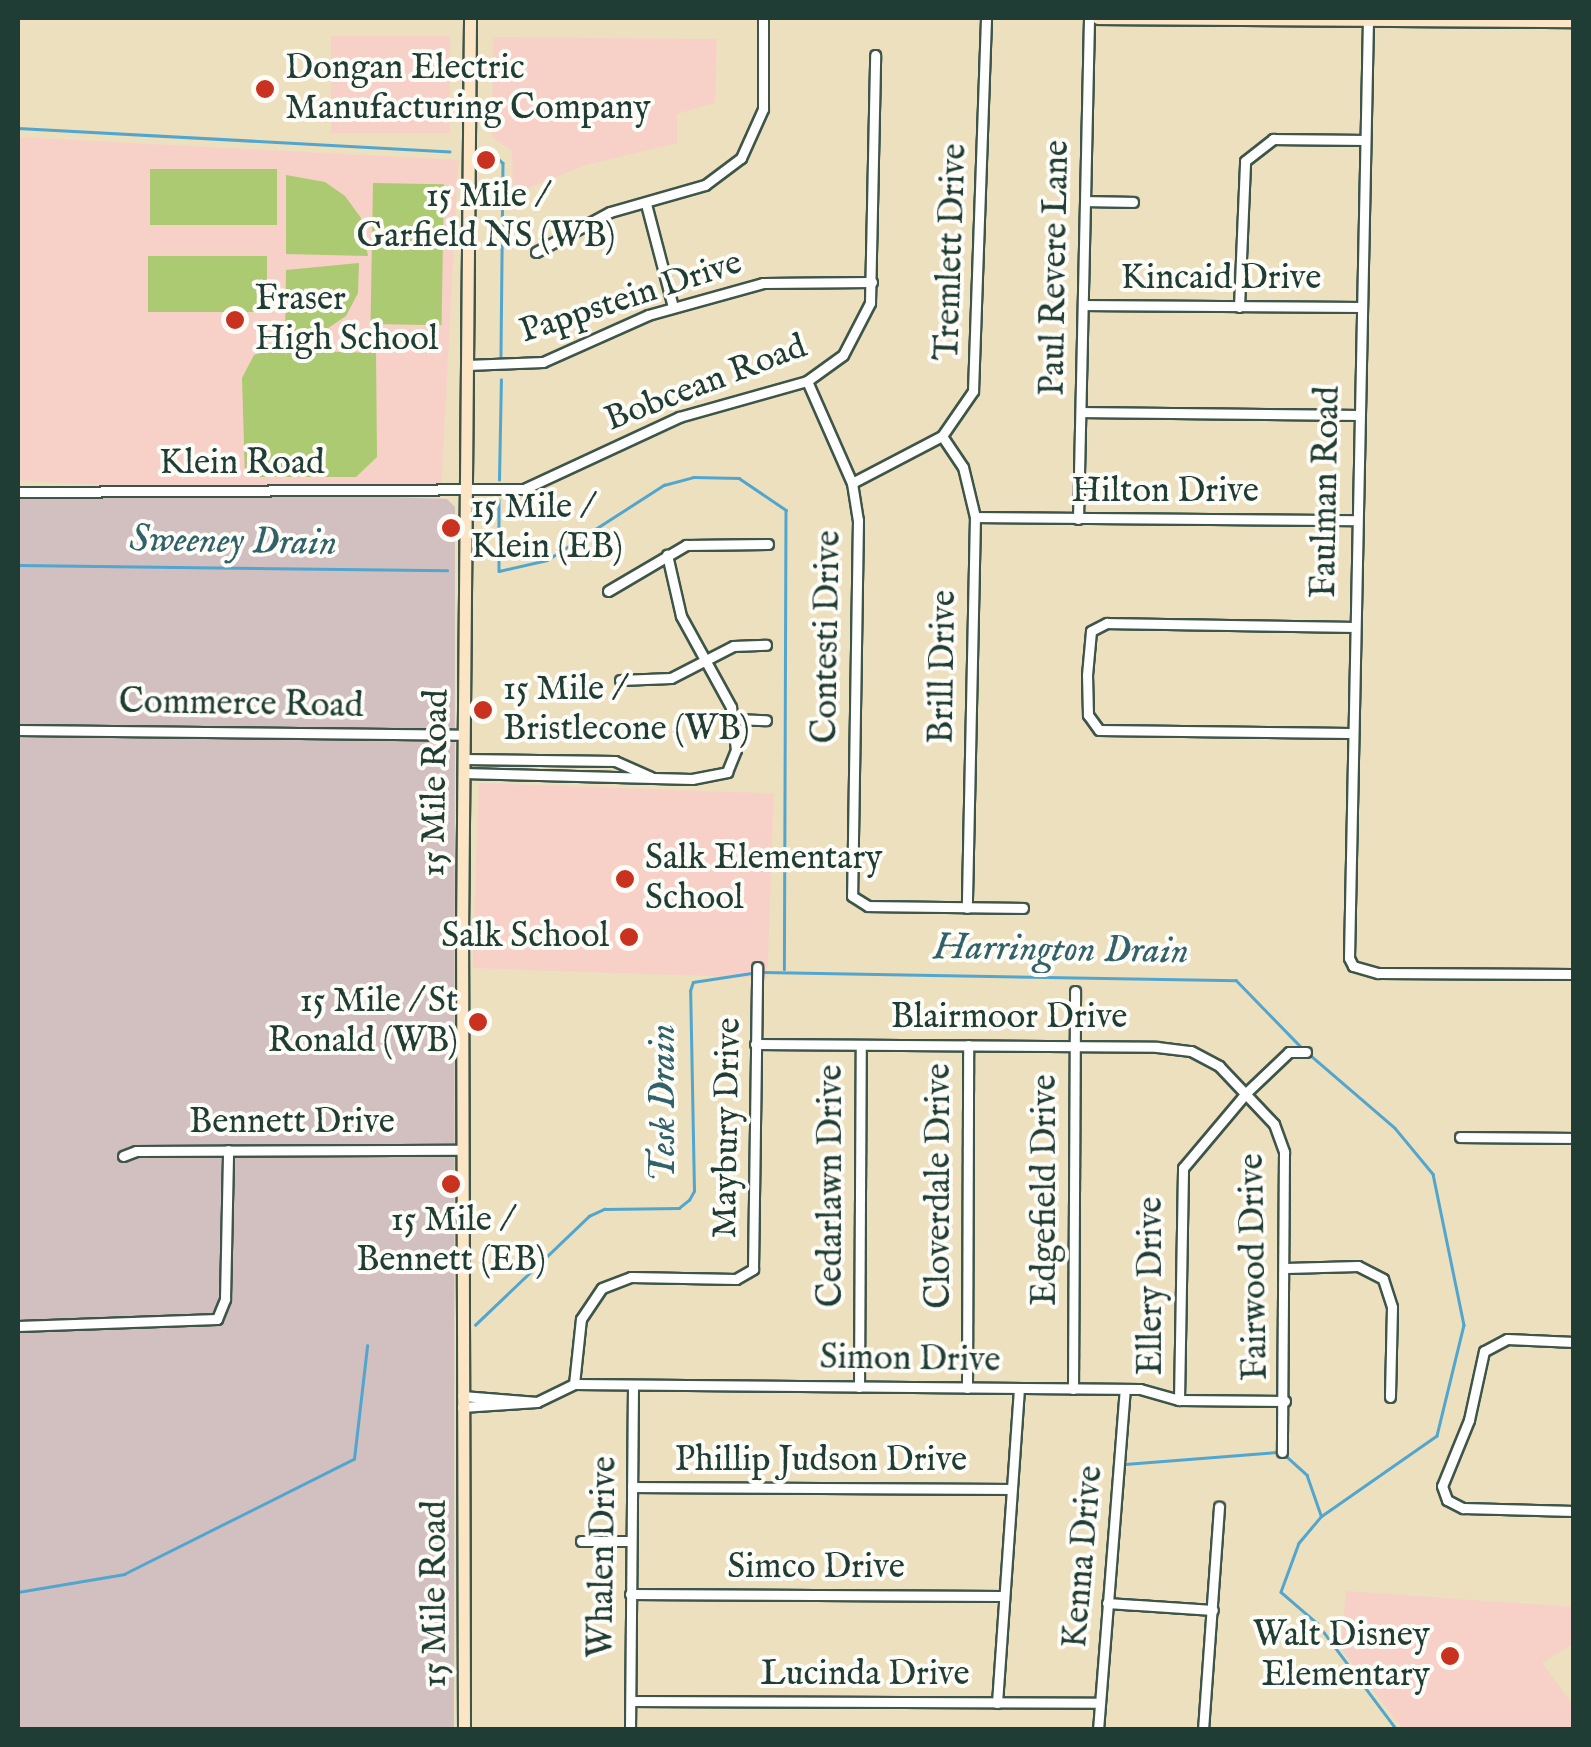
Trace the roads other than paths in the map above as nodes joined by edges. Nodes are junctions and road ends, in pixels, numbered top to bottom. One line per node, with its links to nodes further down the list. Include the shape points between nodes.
1 (470, 18): 23 (main road, 15 Mile Road)
2 (763, 18): 16 (street, via 766,84 751,146 718,178)
3 (986, 18): 27 (street, Tremlett Drive, via 976,377 968,404)
4 (1089, 18): 14 (street, Paul Revere Lane)
5 (1098, 18): 6 (main road)
6 (1180, 18): 7 (main road)
7 (1294, 18): 9 (main road)
8 (1405, 18): 9 (main road); 10 (main road)
9 (1368, 19): 13 (street, Faulman Road)
10 (1526, 19): 11 (main road)
11 (1574, 21)
12 (876, 55): 18 (street, Bobcean Road)
13 (1363, 140): 20 (street, via 1273,139 1245,161); 21 (street, Faulman Road)
14 (1086, 201): 15 (street); 19 (street, Paul Revere Lane)
15 (1133, 202)
16 (646, 204): 17 (street, via 595,218); 22 (street)
17 (536, 252)
18 (872, 282): 22 (street, Pappstein Drive, via 778,281); 24 (street, Bobcean Road, via 858,334 834,364)
19 (1084, 305): 20 (street, Kincaid Drive); 25 (street, Paul Revere Lane)
20 (1239, 307): 21 (street, Kincaid Drive)
21 (1358, 307): 26 (street, Faulman Road)
22 (674, 308): 23 (street, Pappstein Drive, via 543,362)
23 (467, 366): 29 (main road, 15 Mile Road)
24 (807, 381): 28 (street, Contesti Drive); 29 (street, Bobcean Road, via 679,417 533,487)
25 (1080, 412): 26 (street); 32 (street, Paul Revere Lane)
26 (1356, 415): 33 (street, Faulman Road)
27 (942, 436): 28 (street, Tremlett Drive); 31 (street, Brill Drive, via 964,467)
28 (852, 482): 49 (street, Contesti Drive, via 859,538 855,903)
29 (466, 491): 30 (street, Klein Road); 45 (main road, 15 Mile Road)
30 (18, 492)
31 (975, 516): 32 (street, Hilton Drive); 49 (street, Brill Drive)
32 (1078, 519): 33 (street, Hilton Drive)
33 (1355, 520): 37 (street, Faulman Road)
34 (768, 544): 35 (street, via 698,543)
35 (667, 555): 36 (street); 39 (street, via 680,616)
36 (608, 590)
37 (1352, 627): 44 (street, Faulman Road); 44 (street, via 1095,627 1088,675 1094,728)
38 (766, 645): 39 (street, via 733,646)
39 (706, 660): 40 (street, via 671,678); 41 (street)
40 (620, 680)
41 (734, 718): 42 (street); 48 (street, via 736,750 727,772 710,779)
42 (766, 720)
43 (18, 730): 45 (street, Commerce Road)
44 (1350, 732): 52 (street, Faulman Road, via 1352,966 1378,973)
45 (464, 735): 46 (main road, 15 Mile Road)
46 (463, 759): 47 (main road, 15 Mile Road); 48 (street, via 620,762)
47 (463, 773): 48 (street); 63 (main road, 15 Mile Road)
48 (654, 778)
49 (966, 908): 50 (street)
50 (1023, 908)
51 (757, 967): 54 (street, Maybury Drive)
52 (1574, 974)
53 (1075, 991): 55 (street, Edgefield Drive)
54 (755, 1044): 56 (street, Blairmoor Drive); 68 (street, Maybury Drive, via 750,1274 631,1278 602,1288 580,1319)
55 (1074, 1044): 57 (street, Blairmoor Drive); 59 (street, Blairmoor Drive, via 1191,1050); 73 (street, Edgefield Drive)
56 (861, 1045): 57 (street, Blairmoor Drive); 70 (street, Cedarlawn Drive)
57 (968, 1046): 71 (street, Cloverdale Drive)
58 (1306, 1052): 59 (street, Ellery Drive, via 1289,1052)
59 (1247, 1092): 65 (street, Fairwood Drive, via 1274,1124 1284,1152); 76 (street, Ellery Drive, via 1196,1146 1180,1180)
60 (1460, 1137): 61 (street)
61 (1574, 1138)
62 (228, 1150): 63 (street, Bennett Drive); 64 (street, Bennett Drive); 66 (street, via 225,1299 217,1320)
63 (462, 1150): 78 (main road, 15 Mile Road)
64 (123, 1156)
65 (1286, 1268): 75 (street, via 1358,1266 1383,1279 1392,1308); 77 (street, Fairwood Drive)
66 (18, 1326)
67 (1574, 1342): 83 (street, via 1508,1339 1489,1346 1442,1486 1447,1500 1473,1510)
68 (574, 1384): 69 (street, Simon Drive); 78 (street, Simon Drive, via 537,1402)
69 (633, 1385): 70 (street, Simon Drive); 80 (street, Whalen Drive)
70 (859, 1387): 71 (street, Simon Drive)
71 (967, 1388): 72 (street, Simon Drive)
72 (1018, 1389): 73 (street, Simon Drive); 81 (street)
73 (1073, 1389): 74 (street, Simon Drive)
74 (1125, 1389): 76 (street, Simon Drive); 88 (street, Kenna Drive)
75 (1390, 1397)
76 (1179, 1400): 77 (street, Simon Drive)
77 (1285, 1400): 79 (street, Fairwood Drive)
78 (462, 1401): 93 (main road, 15 Mile Road)
79 (1282, 1452)
80 (632, 1487): 81 (street, Phillip Judson Drive); 84 (street, Whalen Drive)
81 (1010, 1490): 87 (street)
82 (1219, 1507): 89 (street)
83 (1574, 1511)
84 (630, 1540): 85 (street); 86 (street, Whalen Drive)
85 (581, 1541)
86 (630, 1594): 87 (street, Simco Drive); 90 (street, Whalen Drive)
87 (1001, 1596): 91 (street)
88 (1108, 1603): 89 (street); 92 (street, Kenna Drive)
89 (1213, 1610): 96 (street)
90 (630, 1701): 91 (street, Lucinda Drive); 94 (street, Whalen Drive)
91 (997, 1703): 92 (street, Lucinda Drive)
92 (1100, 1703): 95 (street, Kenna Drive)
93 (464, 1730)
94 (630, 1730)
95 (1098, 1730)
96 (1204, 1730)

